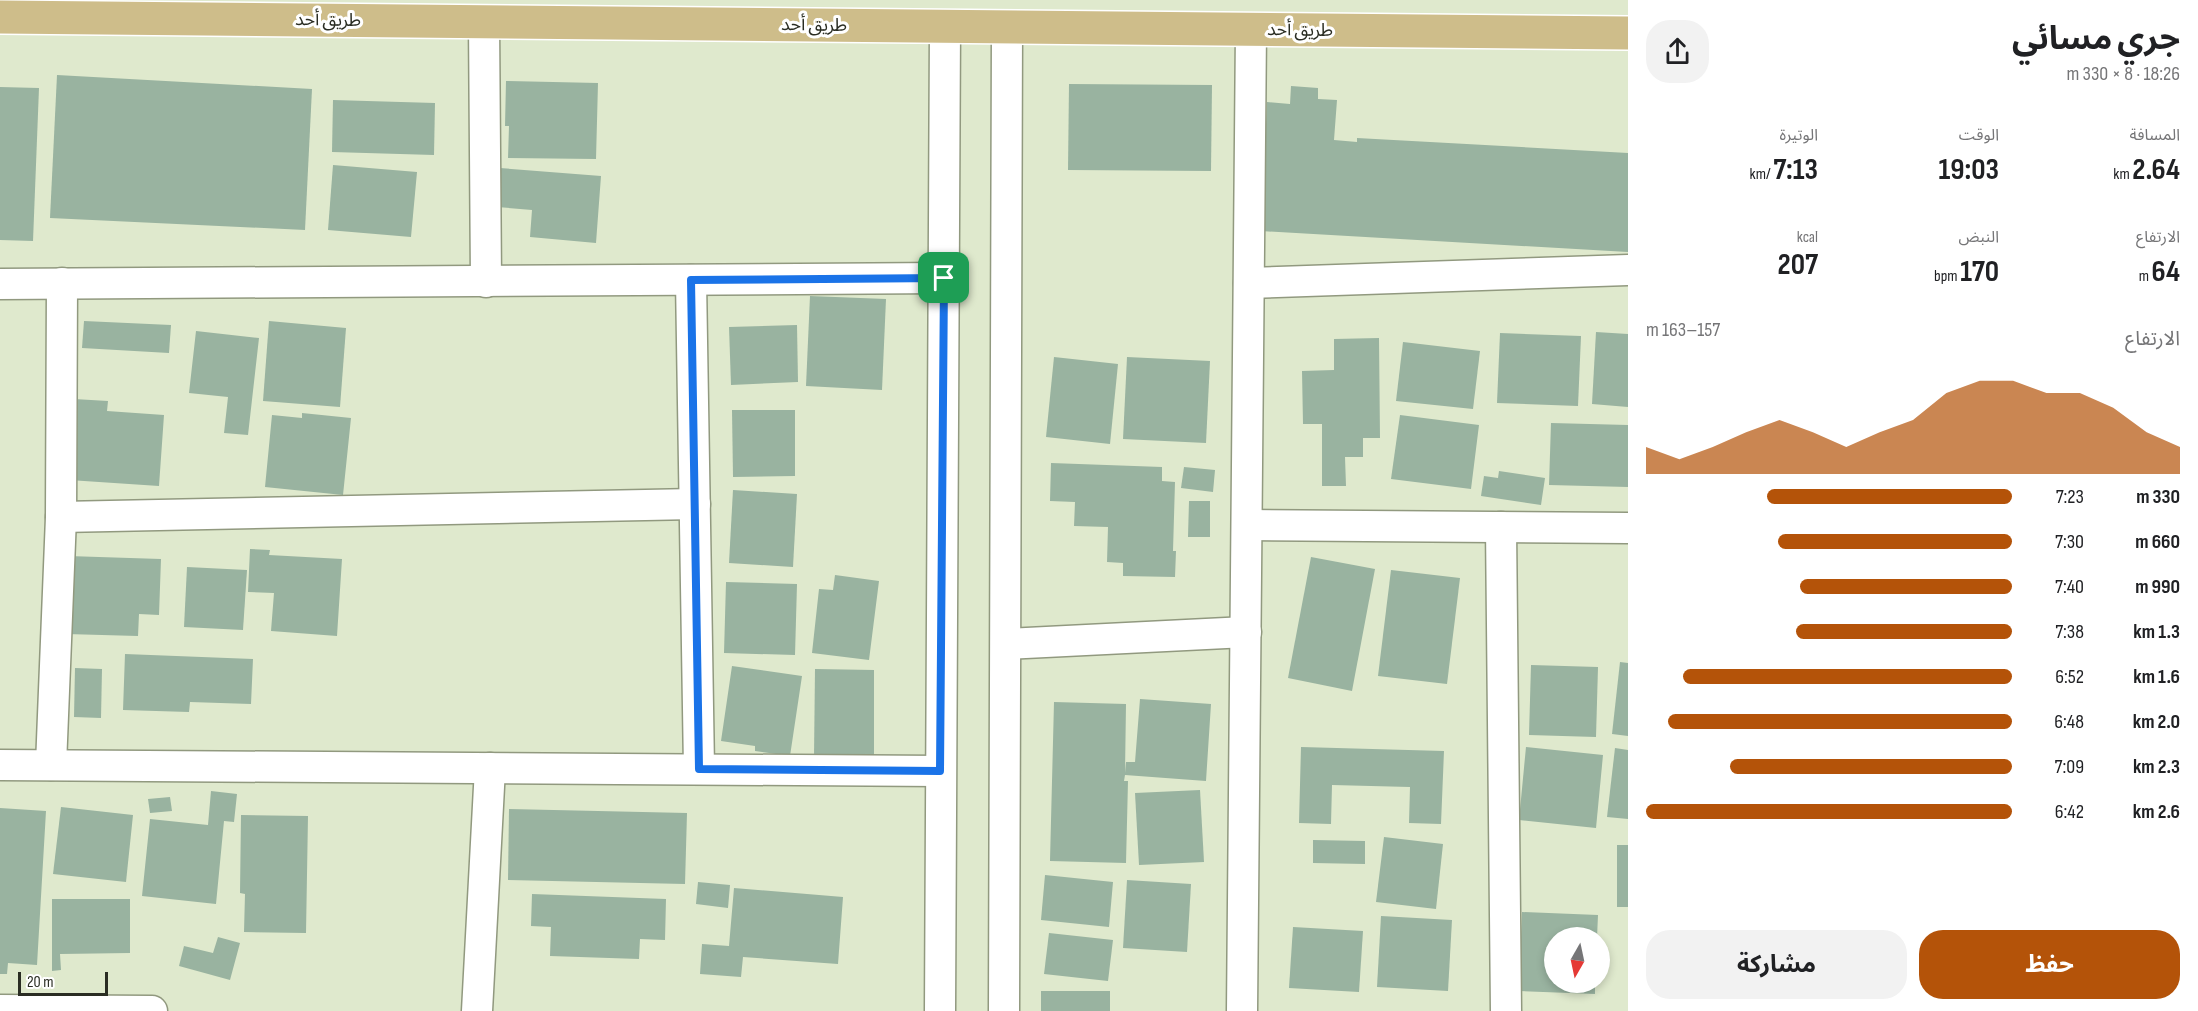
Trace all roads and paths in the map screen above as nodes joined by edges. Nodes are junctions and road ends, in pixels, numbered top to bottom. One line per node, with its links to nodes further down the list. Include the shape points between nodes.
1 (0, 17): 2 (main road, طريق أحد)
2 (484, 22): 3 (main road, طريق أحد); 10 (street)
3 (945, 27): 4 (main road, طريق أحد); 8 (street)
4 (1007, 27): 5 (main road, طريق أحد); 20 (street)
5 (1251, 29): 6 (main road, طريق أحد); 12 (street)
6 (1628, 33)
7 (1628, 270): 12 (street)
8 (944, 278): 9 (street); 25 (street)
9 (691, 280): 10 (street); 14 (street)
10 (486, 282): 11 (street)
11 (62, 283): 13 (street); 15 (street)
12 (1249, 283): 16 (street)
13 (0, 284)
14 (695, 504): 15 (street); 24 (street)
15 (61, 517): 22 (street)
16 (1247, 525): 17 (street); 19 (street)
17 (1501, 527): 18 (street); 32 (street)
18 (1628, 528)
19 (1246, 632): 20 (street); 31 (street)
20 (1006, 644): 30 (street)
21 (0, 765): 22 (street)
22 (51, 765): 23 (street)
23 (490, 768): 24 (street); 28 (street)
24 (699, 769): 25 (street)
25 (940, 771): 29 (street)
26 (0, 1010): 27 (street)
27 (152, 1011)
28 (477, 1011)
29 (940, 1011)
30 (1005, 1011)
31 (1242, 1011)
32 (1506, 1011)

